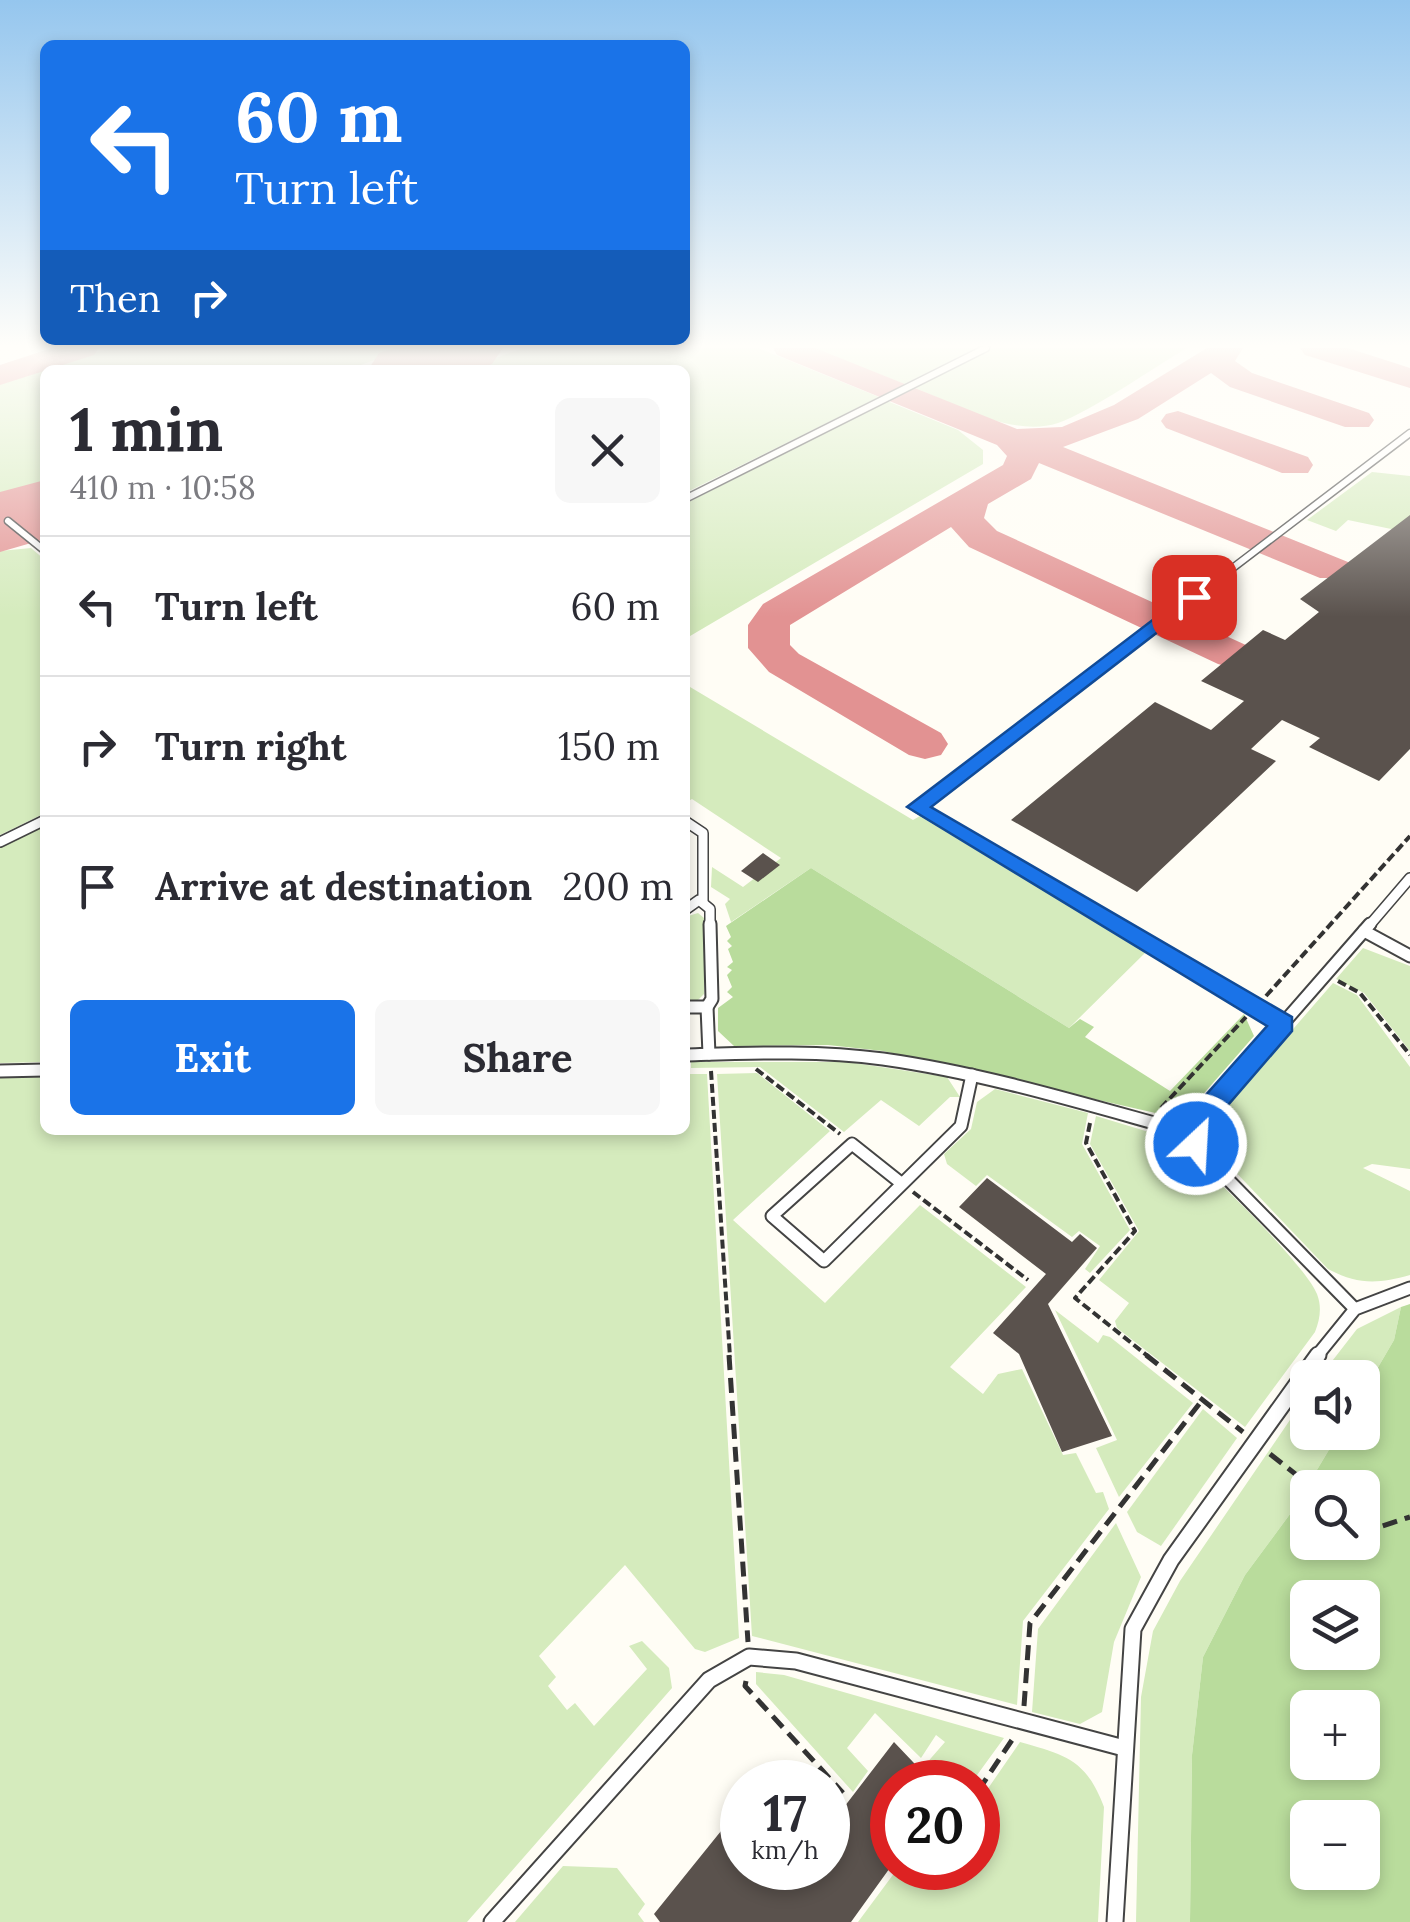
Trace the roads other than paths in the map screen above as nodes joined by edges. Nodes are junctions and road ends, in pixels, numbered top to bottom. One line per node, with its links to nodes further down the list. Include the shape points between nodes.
1 (807, 438): 3 (lane)
2 (1404, 438): 16 (lane, via 917,807)
3 (690, 496)
4 (8, 520): 5 (lane)
5 (40, 547)
6 (40, 822): 8 (lane)
7 (690, 824): 10 (lane, via 703,833)
8 (0, 842)
9 (1410, 878): 12 (lane)
10 (703, 904): 11 (lane); 15 (lane, via 710,908)
11 (690, 906)
12 (1364, 931): 13 (lane); 16 (lane)
13 (1410, 956)
14 (690, 1007): 15 (lane)
15 (707, 1007): 17 (lane)
16 (1283, 1024): 22 (lane)
17 (709, 1054): 18 (lane); 21 (lane, via 830,1054)
18 (690, 1055)
19 (0, 1070): 20 (lane)
20 (40, 1070)
21 (972, 1076): 22 (lane); 23 (lane, via 961,1126)
22 (1194, 1134): 25 (lane, via 1202,1153)
23 (901, 1183): 23 (lane, via 824,1261 772,1216 852,1144)
24 (1410, 1288): 25 (lane)
25 (1355, 1309): 26 (lane, via 1260,1430 1170,1560 1133,1629)
26 (1124, 1748): 27 (lane, via 796,1660 749,1657 709,1680); 28 (lane)
27 (492, 1922)
28 (1116, 1922)

